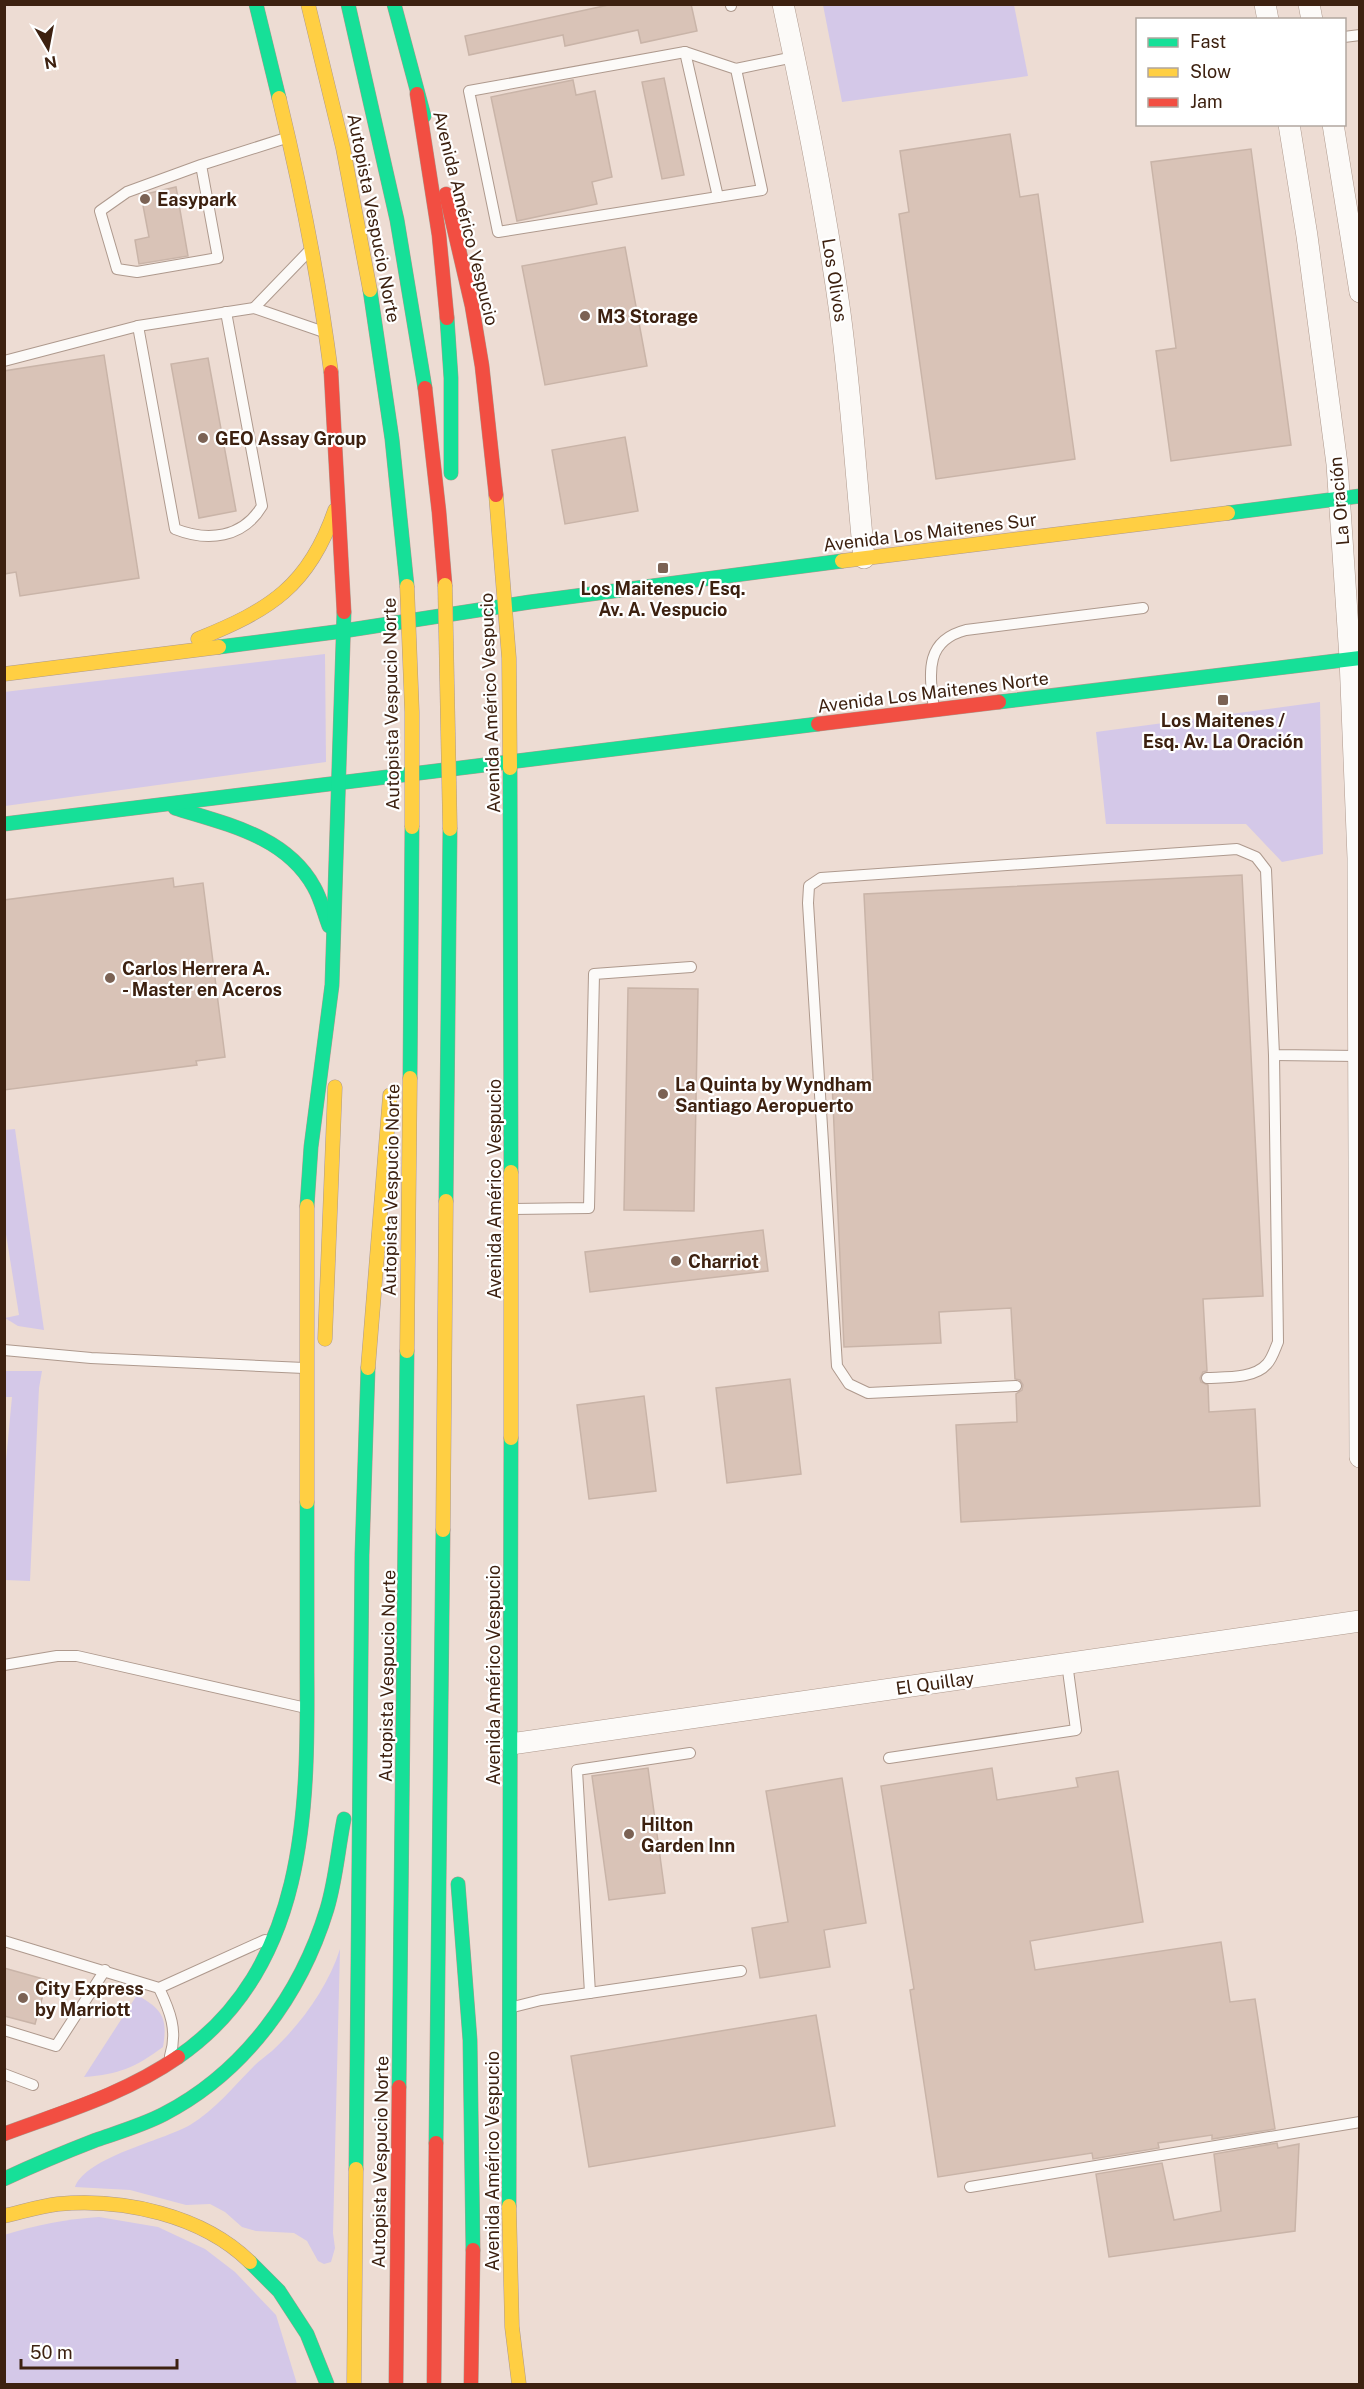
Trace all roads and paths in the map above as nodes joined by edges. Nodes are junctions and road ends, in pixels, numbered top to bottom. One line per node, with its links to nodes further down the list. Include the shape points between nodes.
1 (256, 4): 12 (main road)
2 (308, 4): 38 (main road, Autopista Vespucio Norte, bridge, via 339,128 372,294 390,417 407,586 412,712)
3 (348, 4): 25 (main road, Autopista Vespucio Norte, via 401,248 427,414)
4 (393, 4): 9 (main road, Avenida Américo Vespucio)
5 (783, 4): 7 (street, Los Olivos)
6 (685, 52): 8 (lane); 14 (lane); 14 (lane, via 469,91 498,232)
7 (794, 57): 8 (lane); 24 (street, Los Olivos, via 840,311)
8 (736, 69): 14 (lane, via 762,190)
9 (417, 93): 25 (main road, via 435,202 450,368 452,447); 26 (main road, Avenida Américo Vespucio, via 447,201 482,366)
10 (1289, 126): 23 (street, La Oración)
11 (1333, 126): 16 (street)
12 (289, 137): 13 (lane); 15 (main road)
13 (201, 165): 13 (lane, via 218,258 136,272 117,269 100,211 127,192)
14 (718, 197)
15 (313, 246): 17 (lane); 20 (main road)
16 (1359, 292)
17 (254, 308): 18 (lane); 20 (lane)
18 (226, 312): 19 (lane); 19 (lane, via 262,506 254,520 224,535 195,537 176,530)
19 (138, 326): 21 (lane)
20 (327, 333): 22 (main road)
21 (4, 361)
22 (339, 495): 28 (main road); 29 (main road, via 326,539 295,585 260,612)
23 (1350, 498): 24 (main road, Avenida Los Maitenes Sur); 30 (street, La Oración)
24 (864, 558): 26 (main road, Avenida Los Maitenes Sur)
25 (443, 559): 58 (main road, Autopista Vespucio Norte, bridge, via 450,829)
26 (506, 606): 28 (main road, Avenida Los Maitenes Sur); 33 (main road, Avenida Américo Vespucio)
27 (1143, 608): 32 (lane, via 958,632 943,642 932,660)
28 (344, 631): 29 (main road, Avenida Los Maitenes Sur); 34 (main road)
29 (154, 656): 31 (main road)
30 (1355, 658): 32 (main road, Avenida Los Maitenes Norte); 43 (street, La Oración)
31 (4, 674)
32 (934, 710): 33 (main road, Avenida Los Maitenes Norte)
33 (511, 763): 34 (main road, Avenida Los Maitenes Norte); 45 (main road, Avenida Américo Vespucio)
34 (340, 783): 35 (main road, Avenida Los Maitenes Norte); 37 (main road)
35 (166, 805): 36 (main road, Avenida Los Maitenes Norte); 37 (main road, via 244,830 291,857 312,882)
36 (4, 824)
37 (334, 942): 40 (main road)
38 (411, 957): 41 (main road); 84 (main road, Autopista Vespucio Norte)
39 (691, 967): 45 (lane, via 594,974 589,1208)
40 (332, 986): 47 (main road, via 334,1131); 48 (main road, via 308,1182)
41 (397, 1037)
42 (1274, 1055): 43 (lane); 49 (lane, via 1278,1342 1268,1363 1258,1371); 51 (lane, via 1266,870 1256,857 1237,849 821,878 809,886 837,1366 849,1384 868,1393)
43 (1358, 1056): 52 (street, La Oración)
44 (391, 1086): 59 (main road, via 366,1387)
45 (512, 1209): 60 (main road, Avenida Américo Vespucio)
46 (4, 1350): 48 (lane)
47 (324, 1356)
48 (307, 1368): 53 (main road)
49 (1207, 1378)
50 (321, 1385): 53 (main road)
51 (1016, 1386)
52 (1359, 1457)
53 (308, 1460): 57 (main road)
54 (1359, 1622): 55 (street, El Quillay)
55 (1067, 1664): 60 (street, El Quillay); 62 (lane, via 1076,1730)
56 (4, 1665): 57 (lane, via 77,1656)
57 (307, 1709): 65 (main road, via 298,1853)
58 (441, 1712): 63 (main road); 85 (main road, Autopista Vespucio Norte)
59 (360, 1731): 78 (main road, via 327,1907 304,1967 270,2022 226,2070 166,2113); 83 (main road)
60 (511, 1744): 71 (main road, Avenida Américo Vespucio)
61 (690, 1753): 70 (lane, via 577,1770)
62 (889, 1758)
63 (453, 1839)
64 (457, 1874): 81 (main road, via 469,2018)
65 (276, 1935): 69 (lane); 73 (main road, via 260,1967 229,2011 189,2050)
66 (4, 1941): 67 (lane)
67 (105, 1970): 69 (lane); 72 (lane, via 56,2046)
68 (741, 1971): 70 (lane)
69 (159, 1988): 73 (lane, via 173,2024)
70 (590, 1994): 71 (lane)
71 (510, 2008): 88 (main road, Avenida Américo Vespucio, via 510,2278)
72 (4, 2030)
73 (166, 2066): 77 (main road, via 121,2091)
74 (4, 2074): 75 (lane)
75 (33, 2085)
76 (1359, 2122): 79 (lane)
77 (4, 2134)
78 (4, 2180)
79 (970, 2187)
80 (4, 2216): 82 (main road, via 50,2204 103,2201 152,2209 198,2227 241,2254 276,2287 307,2333)
81 (472, 2249): 86 (main road); 87 (main road)
82 (327, 2385)
83 (354, 2385)
84 (396, 2385)
85 (434, 2385)
86 (471, 2385)
87 (483, 2385)
88 (519, 2385)

